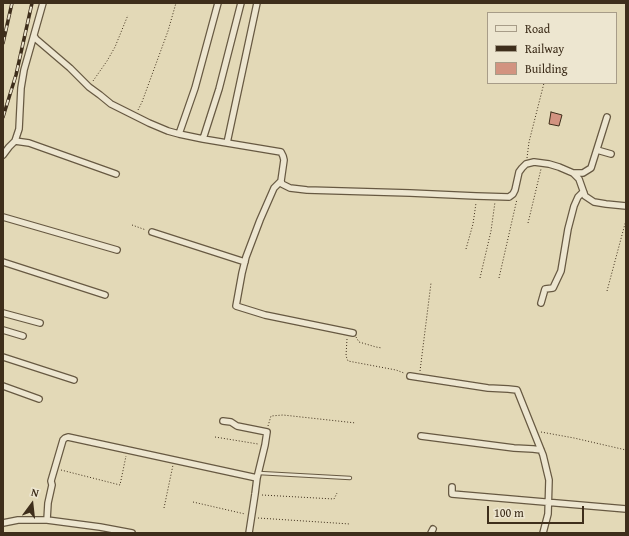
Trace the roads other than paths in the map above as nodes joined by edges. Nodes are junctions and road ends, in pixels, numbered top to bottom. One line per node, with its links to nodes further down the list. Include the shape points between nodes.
1 (43, 3): 5 (street)
2 (218, 3): 7 (street, via 195,88)
3 (241, 3): 8 (street)
4 (257, 3): 10 (street)
5 (34, 36): 7 (street, via 89,87 112,104); 9 (street, via 24,70 19,129)
6 (607, 117): 11 (street)
7 (179, 134): 8 (street)
8 (204, 139): 10 (street)
9 (15, 141): 13 (street); 15 (street, via 29,143)
10 (226, 143): 16 (street, via 281,152 284,160)
11 (597, 150): 12 (street); 14 (street, via 591,168 583,173)
12 (611, 154)
13 (3, 155)
14 (573, 173): 16 (street, via 540,162 527,163 519,172 515,190 509,197 307,190 290,188); 17 (street)
15 (116, 174)
16 (281, 181): 23 (street, via 274,188)
17 (584, 193): 18 (street, via 594,202); 25 (street, via 578,197 574,206 561,271 553,288 545,289)
18 (626, 206)
19 (3, 217): 21 (street)
20 (152, 232): 23 (street)
21 (117, 250)
22 (3, 262): 24 (street)
23 (245, 262): 29 (street, via 236,306 266,315)
24 (105, 295)
25 (541, 304)
26 (3, 313): 27 (street)
27 (40, 323)
28 (3, 330): 30 (street)
29 (353, 333)
30 (23, 336)
31 (3, 357): 33 (street)
32 (410, 376): 38 (street, via 517,390)
33 (74, 380)
34 (3, 386): 35 (street)
35 (39, 399)
36 (223, 421): 39 (street, via 267,432)
37 (421, 436): 38 (street)
38 (541, 450): 42 (street, via 549,480)
39 (257, 475): 40 (lane); 44 (street, via 68,437 63,440 51,481); 47 (street)
40 (350, 478)
41 (452, 487): 42 (street, via 452,494)
42 (548, 502): 43 (street); 48 (street)
43 (626, 509)
44 (47, 520): 45 (street); 46 (street)
45 (3, 523)
46 (132, 533)
47 (249, 533)
48 (543, 533)

